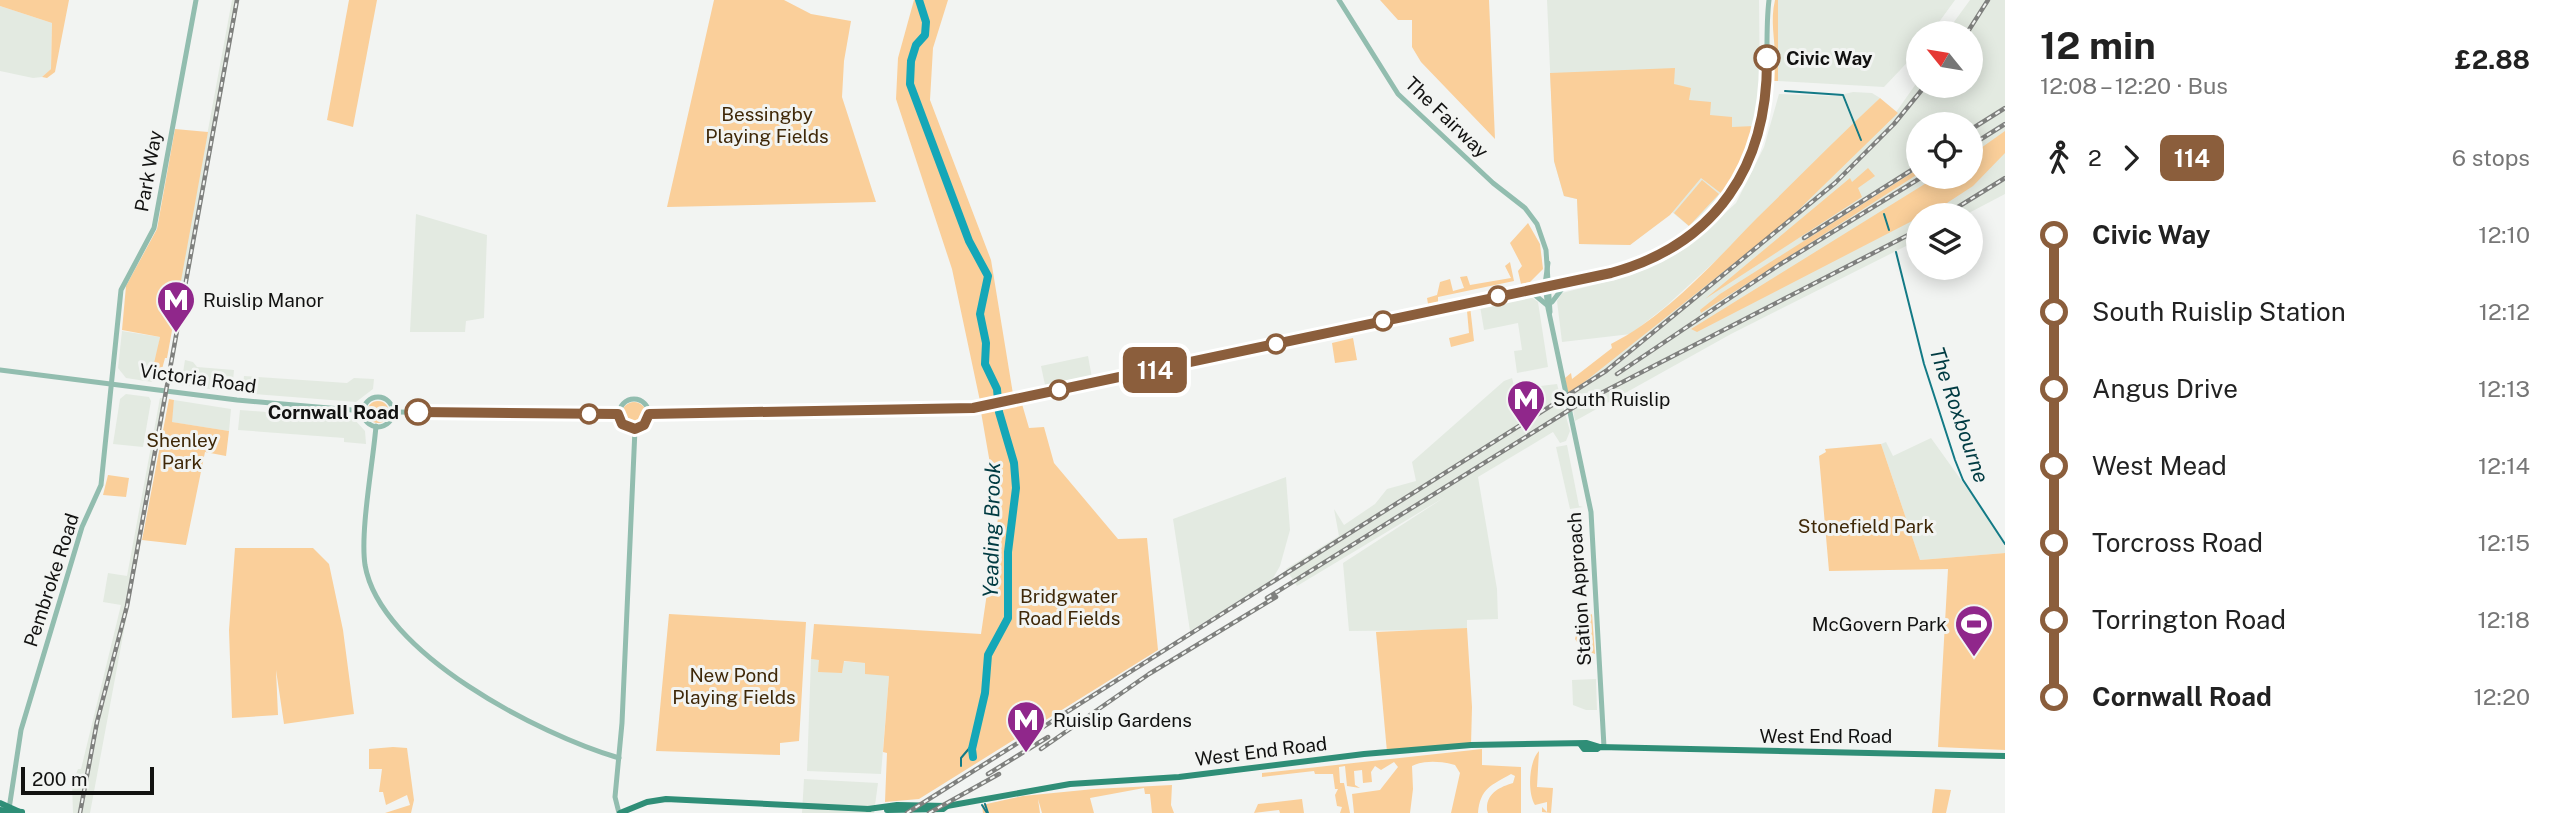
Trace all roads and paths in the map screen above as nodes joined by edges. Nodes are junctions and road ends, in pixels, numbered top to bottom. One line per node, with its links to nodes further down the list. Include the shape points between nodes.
1 (196, 0): 11 (street, Park Way, via 154,228 121,290)
2 (1339, 0): 4 (street, The Fairway, via 1398,94 1525,208 1540,230)
3 (1769, 0): 5 (street, Victoria Road, via 1761,125 1724,205 1661,254 1622,270)
4 (1548, 266): 5 (street); 6 (street); 7 (street)
5 (1568, 281): 6 (street, Victoria Road); 8 (street)
6 (1548, 285): 7 (street, Victoria Road); 8 (street); 9 (street, Station Approach)
7 (1527, 289): 9 (street, via 1541,298); 15 (street, Victoria Road, via 1298,343 1275,344 973,408)
8 (1552, 302): 9 (street)
9 (1549, 311): 18 (street, Station Approach, via 1591,512)
10 (0, 370): 11 (street, Victoria Road)
11 (112, 382): 12 (street, Victoria Road, via 237,400); 21 (street, Pembroke Road, via 101,485 82,527 38,671)
12 (363, 411): 13 (street, Victoria Road, via 371,399 380,397 391,404); 16 (street, via 368,423)
13 (393, 412): 14 (street, Victoria Road); 16 (street, via 386,425)
14 (618, 414): 15 (street, Victoria Road, via 625,401 634,398 646,405); 17 (street, via 622,424)
15 (649, 414): 17 (street, via 644,425)
16 (376, 426): 20 (street, via 365,563 383,612 423,653 468,685 552,731)
17 (635, 429): 20 (street)
18 (1602, 747): 19 (main road, West End Road); 23 (main road, West End Road, via 1471,745 1364,754 1176,777 1070,784 945,807 868,809 666,799)
19 (2005, 757)
20 (619, 758): 23 (street, via 615,797)
21 (5, 808): 22 (main road)
22 (22, 813)
23 (619, 813)

